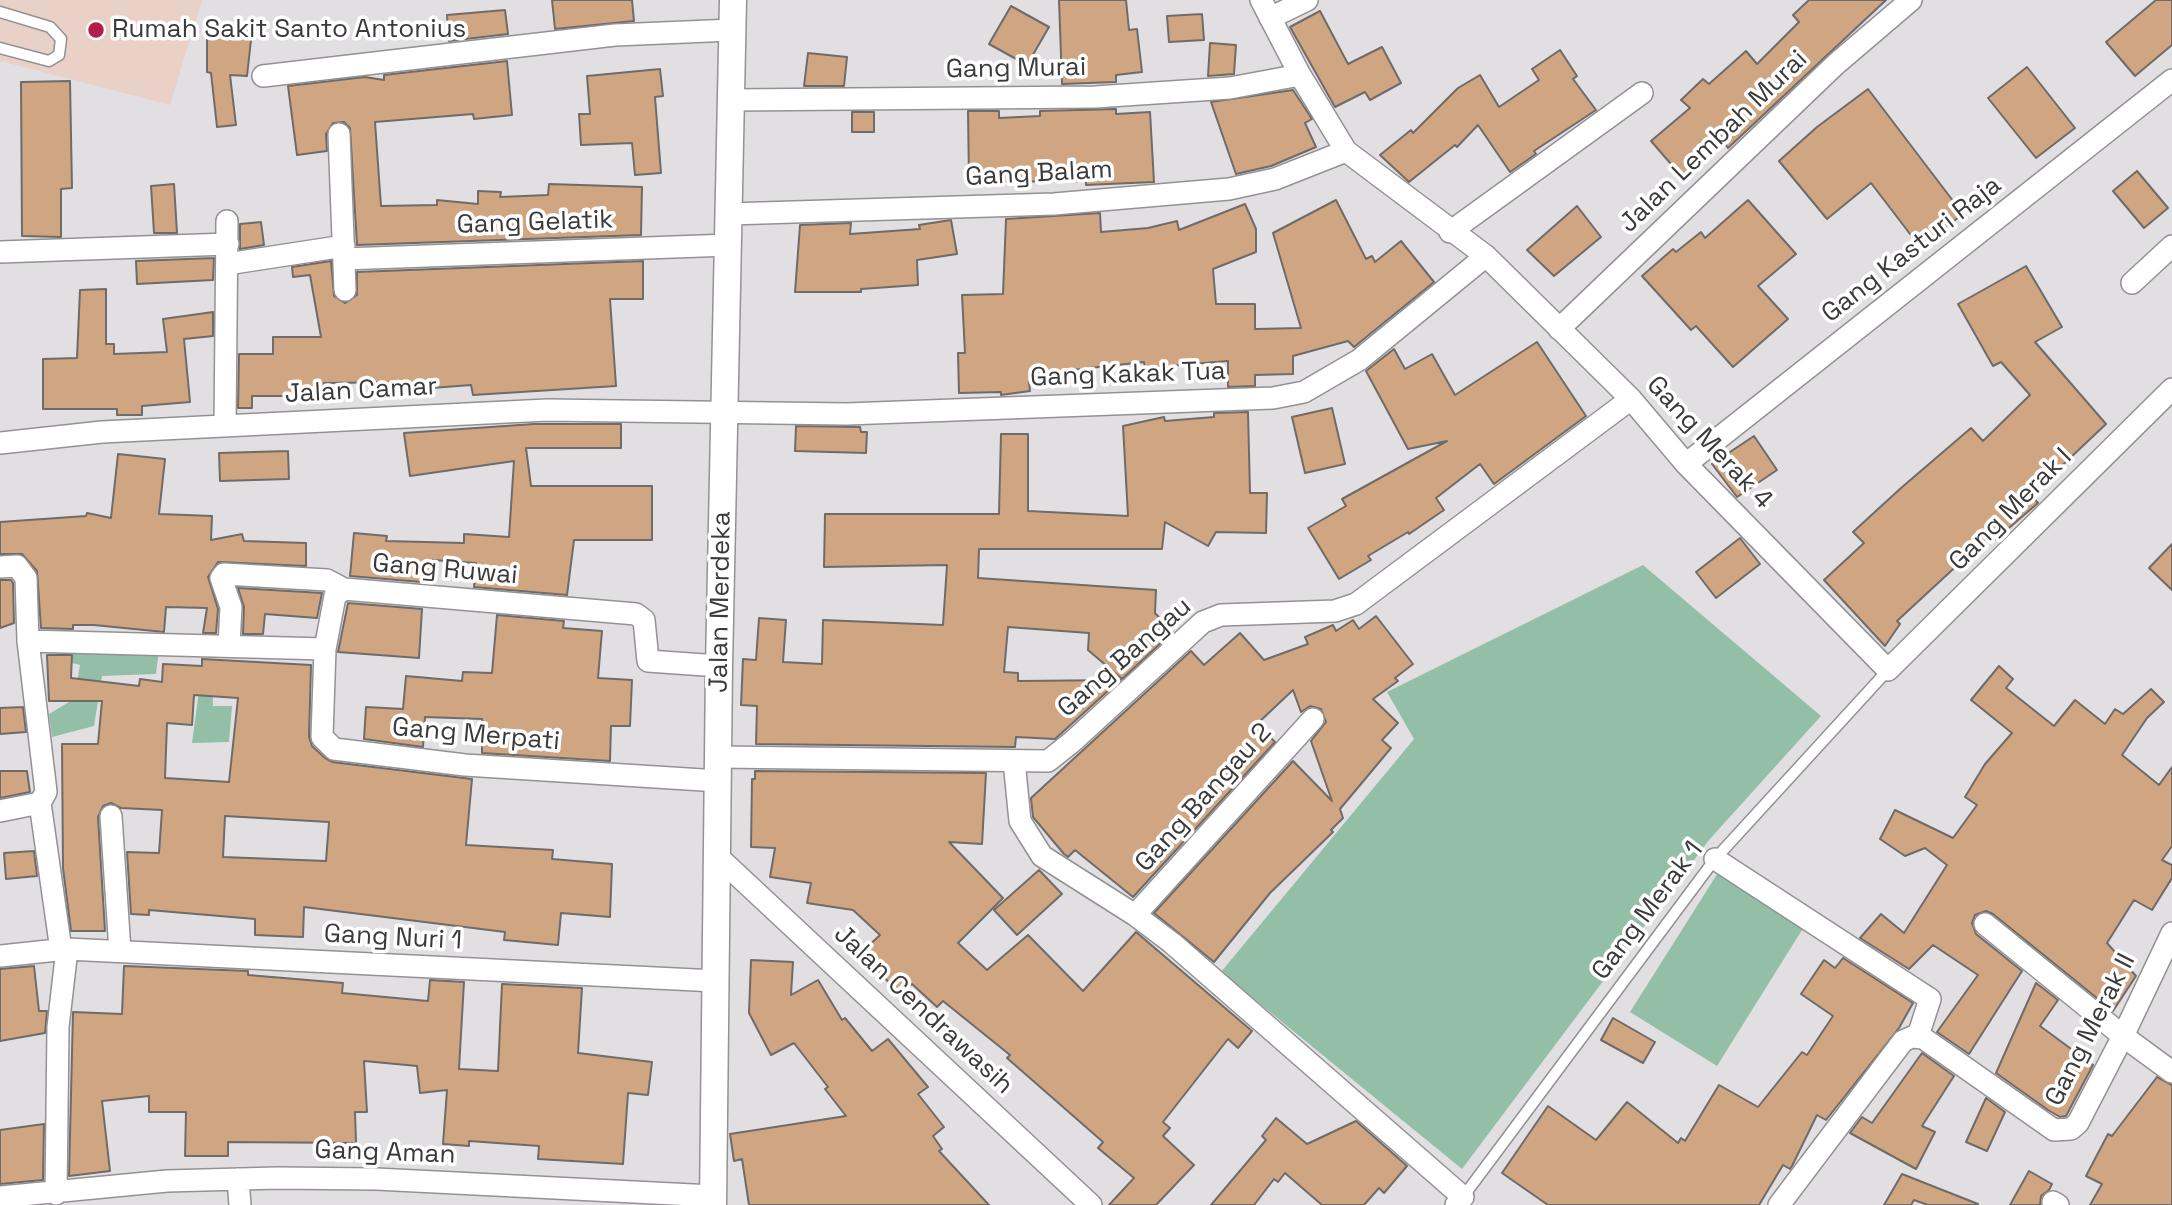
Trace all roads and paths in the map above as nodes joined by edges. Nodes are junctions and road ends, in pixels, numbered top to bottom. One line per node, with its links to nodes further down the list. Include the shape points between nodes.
1 (733, 0): 6 (street, Jalan Merdeka)
2 (1307, 0): 4 (street)
3 (1911, 0): 26 (street, Jalan Lembah Murai, via 1836,64)
4 (1265, 9): 8 (street)
5 (0, 12): 7 (lane, via 50,27 61,39 59,55 49,61)
6 (732, 30): 9 (street, via 615,36); 12 (street, Jalan Merdeka)
7 (0, 48)
8 (1300, 75): 12 (street, Gang Murai, via 1230,88 1095,97); 14 (street)
9 (263, 76)
10 (2172, 80): 32 (street, Gang Kasturi Raja)
11 (1642, 93): 17 (street)
12 (731, 100): 15 (street, Jalan Merdeka)
13 (339, 134): 21 (street)
14 (1346, 150): 15 (street, Gang Balam, via 1275,179 1229,189 1054,204); 17 (street, Gang Merak 4)
15 (729, 214): 18 (street, Jalan Merdeka)
16 (227, 221): 22 (street)
17 (1450, 232): 23 (street, Gang Merak 4)
18 (729, 245): 21 (street, Gang Gelatik); 29 (street, Jalan Merdeka)
19 (2172, 246): 24 (street)
20 (0, 252): 22 (street, Gang Gelatik)
21 (344, 253): 22 (street, Gang Gelatik); 25 (street)
22 (228, 254): 30 (street)
23 (1486, 256): 26 (street, Gang Merak 4); 29 (street, Gang Kakak Tua, via 1359,360 1292,396 916,412)
24 (2132, 283)
25 (345, 290)
26 (1559, 329): 28 (street, Gang Merak 4)
27 (2172, 389): 39 (street, Gang Merak I)
28 (1631, 399): 32 (street, Gang Merak 4); 41 (street, Gang Bangau, via 1356,604 1335,611 1209,618 1061,752 1048,761)
29 (726, 412): 30 (street, Jalan Camar, via 547,410); 38 (street, Jalan Merdeka)
30 (225, 426): 31 (street, Jalan Camar)
31 (0, 443)
32 (1686, 464): 39 (street, Gang Merak 4)
33 (6, 566): 35 (street, via 22,570 26,578)
34 (344, 589): 36 (street, via 327,580 224,574 221,578 231,607); 37 (street, Gang Ruwai, via 335,596); 38 (street, Gang Ruwai, via 636,614 644,620 646,659)
35 (28, 641): 36 (street); 43 (street, via 46,792)
36 (229, 645): 37 (street)
37 (325, 649): 42 (street, Gang Merpati, via 322,737 334,749 465,765)
38 (708, 666): 42 (street, Jalan Merdeka)
39 (1888, 670): 47 (lane, Gang Merak 1)
40 (1313, 719): 48 (street, Gang Bangau 2)
41 (1014, 761): 42 (street, Gang Bangau); 48 (street, via 1020,821 1033,846 1063,871)
42 (719, 769): 46 (street, Jalan Merdeka)
43 (40, 803): 44 (street); 51 (street)
44 (0, 811)
45 (111, 816): 52 (street)
46 (717, 856): 54 (street, Jalan Merdeka); 64 (street, Jalan Cendrawasih)
47 (1714, 859): 55 (street, via 1930,999); 62 (lane, Gang Merak 1)
48 (1135, 915): 62 (street)
49 (1985, 924): 56 (street)
50 (2172, 933): 56 (street, Gang Merak II)
51 (64, 949): 52 (street, Gang Nuri 1); 53 (street, Gang Nuri 1); 59 (street)
52 (120, 951): 54 (street, Gang Nuri 1)
53 (0, 956)
54 (716, 982): 61 (street, Jalan Merdeka)
55 (1919, 1036): 56 (street, Gang Merak II, via 2060,1131 2078,1123); 65 (street, via 1903,1041)
56 (2123, 1036): 57 (street)
57 (2172, 1072)
58 (238, 1179): 59 (street, Gang Aman, via 167,1181); 61 (street, Gang Aman, via 376,1179); 63 (street)
59 (56, 1194): 60 (street, Gang Aman)
60 (0, 1197)
61 (713, 1201)
62 (1466, 1202)
63 (240, 1205)
64 (1091, 1205)
65 (1779, 1205)

